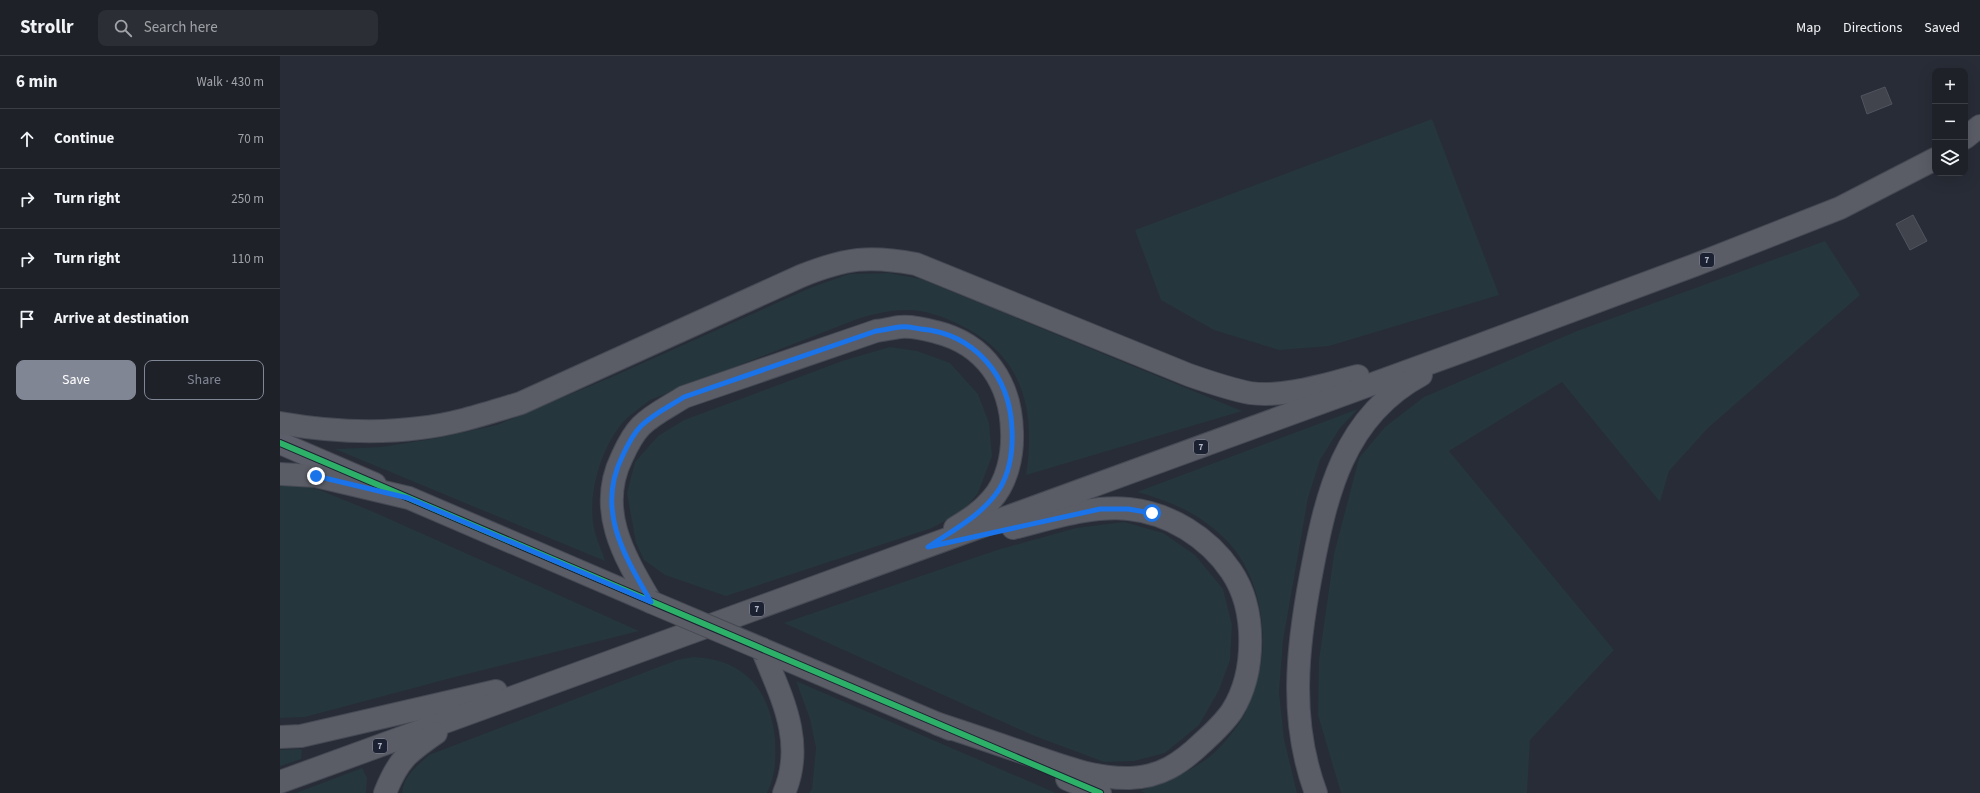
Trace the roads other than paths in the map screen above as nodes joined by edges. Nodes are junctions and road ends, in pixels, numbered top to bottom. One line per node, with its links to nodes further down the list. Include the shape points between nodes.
1 (1980, 126): 2 (main road)
2 (1968, 136)
3 (1932, 161): 4 (main road, 7, via 1840,208)
4 (1474, 347): 5 (main road, via 1316,387 1252,393 1189,375 916,264 887,258 857,259 830,265 801,276 521,403 488,413 420,428 387,430 309,428); 9 (main road, 7); 20 (main road, via 1418,378 1390,397 1370,417 1355,438 1332,483 1320,524 1303,614 1298,666 1298,709 1302,740 1308,771)
5 (280, 423)
6 (280, 443): 8 (main road)
7 (280, 474): 8 (main road, via 316,476)
8 (408, 498): 10 (main road)
9 (928, 547): 10 (main road, via 978,513 992,500 1001,486 1009,465 1012,442 1012,419 1007,396 999,378 986,361 970,346 949,335 901,327 876,331 684,397 661,410 641,426 627,444 615,470 611,494 612,517 627,561); 12 (main road, 7); 14 (main road, via 1100,509 1128,509 1152,513 1177,523 1196,535 1231,571 1242,594 1248,618 1250,643 1248,670 1232,712 1176,766 1154,773 1132,778 1099,776 1076,771)
10 (651, 602): 11 (main road, bridge)
11 (762, 649): 14 (main road); 18 (main road, via 788,712 792,752 790,774)
12 (586, 670): 13 (main road, 7); 15 (main road, via 301,736)
13 (480, 709): 16 (main road, 7); 17 (main road, via 439,731 402,759)
14 (938, 724): 19 (main road)
15 (280, 737)
16 (280, 782)
17 (385, 793)
18 (784, 793)
19 (1100, 793)
20 (1316, 793)

